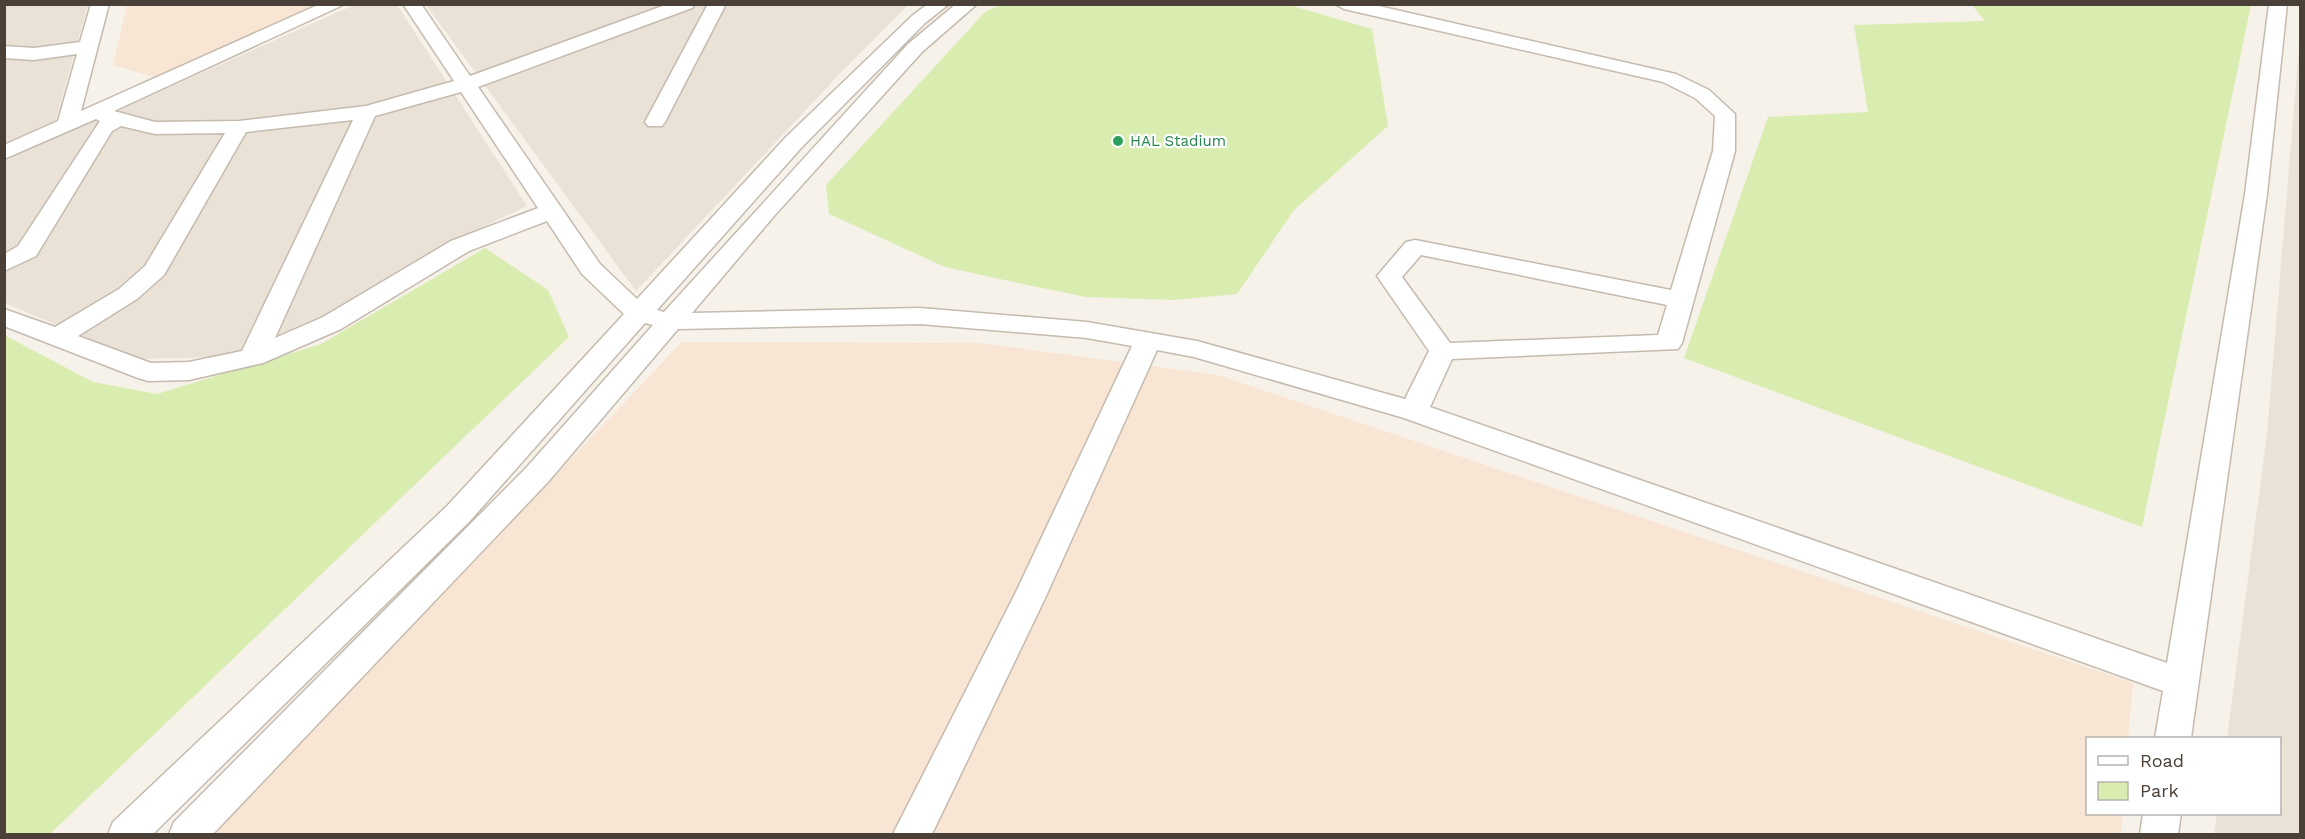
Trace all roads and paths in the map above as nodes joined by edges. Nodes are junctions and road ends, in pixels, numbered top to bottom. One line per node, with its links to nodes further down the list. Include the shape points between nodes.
1 (100, 4): 12 (street)
2 (412, 4): 14 (street)
3 (686, 4): 14 (street)
4 (717, 4): 18 (street)
5 (940, 4): 25 (street, via 919,19 794,142)
6 (968, 4): 27 (street, via 915,48)
7 (1344, 4): 11 (street)
8 (1440, 4): 11 (street)
9 (2278, 4): 33 (street, via 2254,206)
10 (324, 6): 16 (street)
11 (1424, 22): 24 (street, via 1668,78 1702,94 1725,114 1724,151)
12 (88, 47): 13 (street, via 34,54); 19 (street)
13 (4, 52)
14 (464, 85): 15 (street); 22 (street)
15 (367, 112): 20 (street); 31 (street)
16 (95, 113): 17 (street); 19 (street)
17 (118, 119): 20 (street, via 155,128); 23 (street, via 104,127 27,251)
18 (655, 122)
19 (67, 125): 21 (street)
20 (239, 127): 28 (street, via 155,270 128,294)
21 (4, 153)
22 (550, 212): 25 (street, via 591,269); 31 (street, via 460,246 332,323)
23 (4, 264)
24 (1681, 300): 30 (street, via 1669,343); 30 (street, via 1414,247 1389,276)
25 (638, 314): 27 (street); 36 (street, via 458,514)
26 (4, 317): 28 (street)
27 (670, 321): 29 (street, via 920,316 1087,330); 37 (street, via 537,475)
28 (57, 337): 31 (street, via 148,372 189,371)
29 (1148, 340): 32 (street, via 1197,349); 38 (street, via 1031,594)
30 (1442, 351): 32 (street)
31 (253, 357)
32 (1414, 411): 33 (street)
33 (2182, 683): 34 (street)
34 (2173, 737)
35 (2162, 815): 39 (street)
36 (127, 834)
37 (188, 834)
38 (912, 834)
39 (2158, 834)

